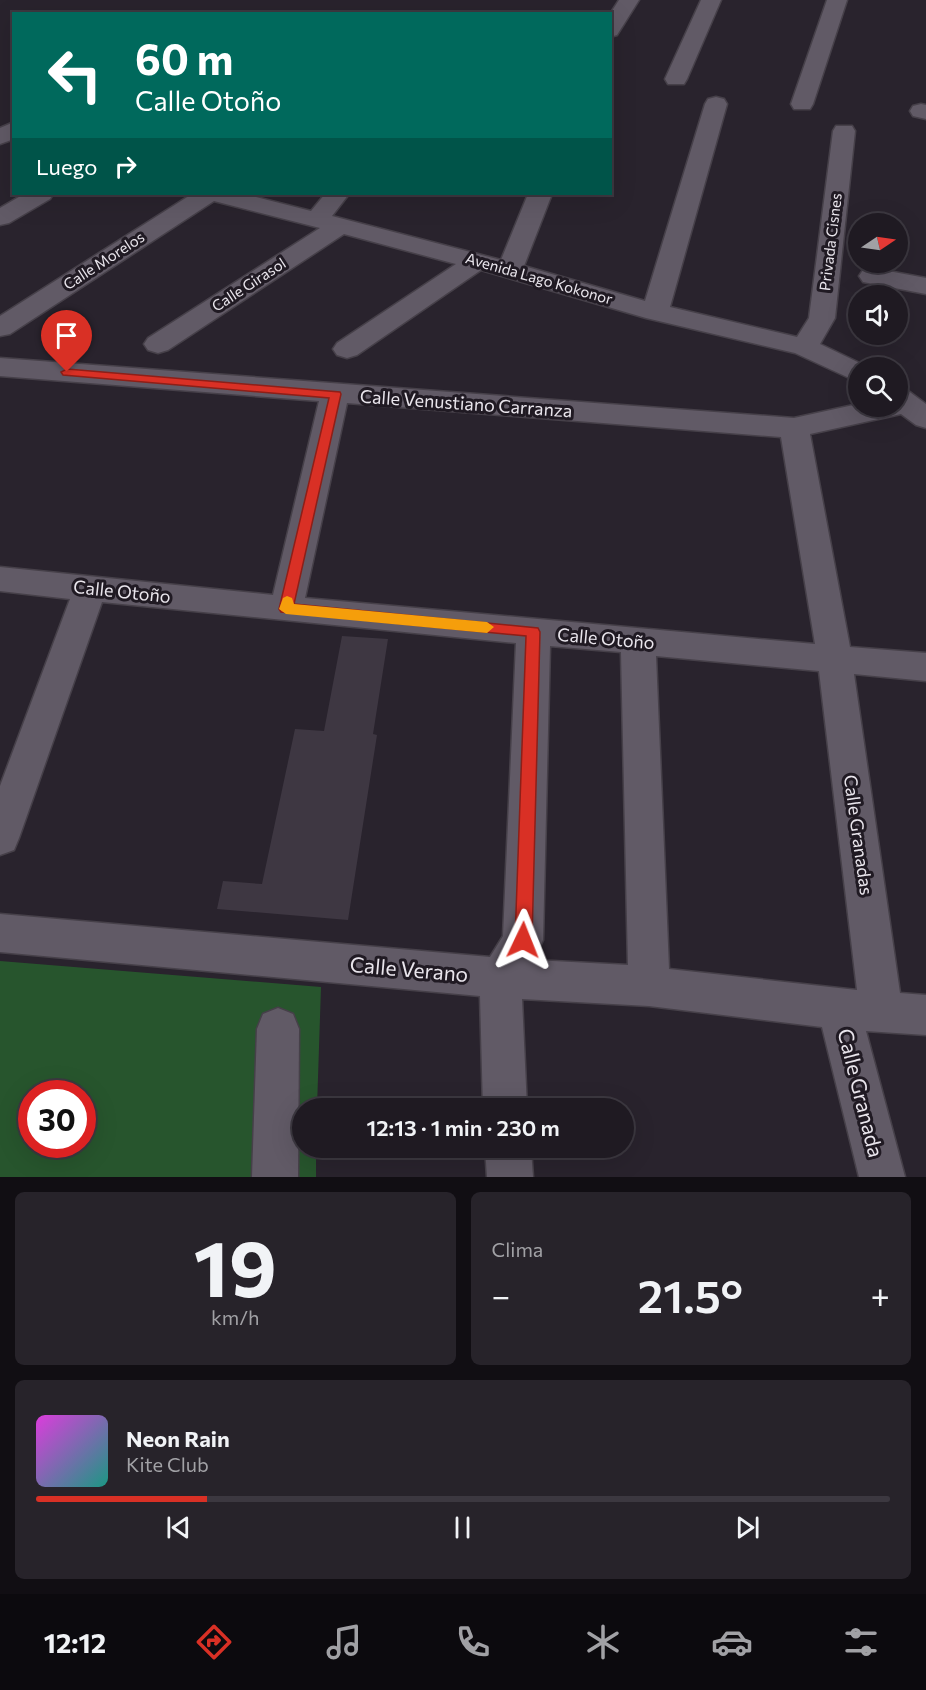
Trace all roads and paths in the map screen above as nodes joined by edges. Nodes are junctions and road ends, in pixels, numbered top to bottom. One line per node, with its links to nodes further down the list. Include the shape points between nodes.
1 (629, 0): 4 (street)
2 (711, 0): 5 (street)
3 (837, 0): 7 (street)
4 (612, 28)
5 (676, 78)
6 (716, 104): 20 (street)
7 (802, 104)
8 (844, 131): 23 (street, Privada Cisnes, via 822,318)
9 (39, 195): 14 (street)
10 (206, 195): 21 (street, Calle Morelos)
11 (221, 195): 15 (street, Avenida Lago Kokonor)
12 (337, 195): 15 (street, Calle Girasol)
13 (540, 195): 17 (street)
14 (0, 218)
15 (328, 223): 16 (street, Avenida Lago Kokonor); 22 (street, Calle Girasol)
16 (476, 262): 17 (street, Avenida Lago Kokonor); 24 (street)
17 (510, 270): 20 (street, Avenida Lago Kokonor)
18 (872, 276): 19 (street)
19 (926, 286)
20 (655, 312): 23 (street, Avenida Lago Kokonor)
21 (0, 328)
22 (158, 345)
23 (804, 347): 26 (street, Avenida Lago Kokonor)
24 (347, 349)
25 (0, 367): 27 (street, Calle Venustiano Carranza)
26 (848, 368)
27 (335, 394): 29 (street, Calle Venustiano Carranza); 32 (street)
28 (849, 417): 29 (street, Calle Venustiano Carranza)
29 (794, 428): 35 (street, Calle Granadas)
30 (0, 579): 31 (street, Calle Otoño)
31 (90, 589): 32 (street, Calle Otoño); 37 (street)
32 (286, 609): 33 (street, Calle Otoño)
33 (533, 632): 34 (street, Calle Otoño); 39 (street, via 523,940)
34 (638, 642): 35 (street, Calle Otoño); 40 (street)
35 (835, 660): 36 (street, Calle Otoño); 42 (street, Calle Granadas)
36 (926, 667)
37 (0, 838)
38 (0, 933): 39 (street, Calle Verano)
39 (501, 978): 40 (street, Calle Verano); 45 (street)
40 (649, 986): 41 (street, Calle Verano)
41 (839, 1009): 42 (street, Calle Verano); 49 (street, Calle Granada)
42 (881, 1011): 43 (street, Calle Verano)
43 (926, 1015)
44 (278, 1029): 47 (street)
45 (505, 1098)
46 (509, 1158): 48 (street)
47 (275, 1177)
48 (510, 1177)
49 (882, 1177)

